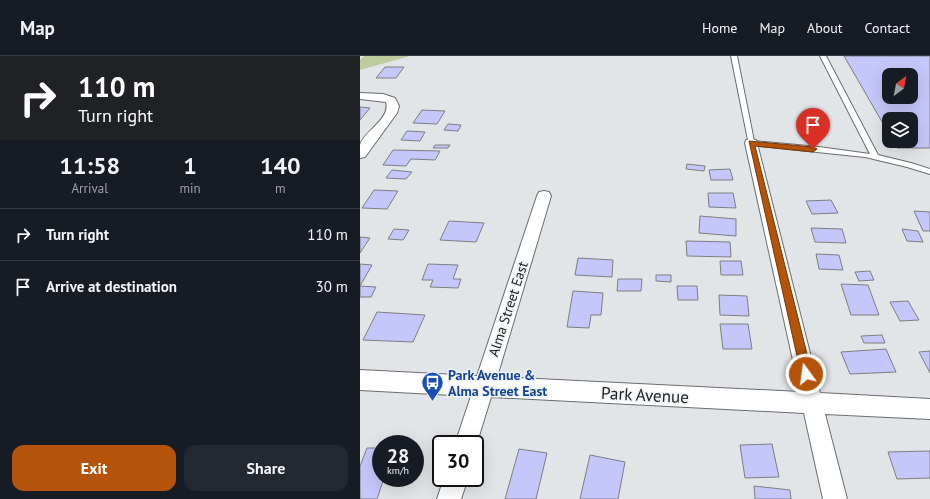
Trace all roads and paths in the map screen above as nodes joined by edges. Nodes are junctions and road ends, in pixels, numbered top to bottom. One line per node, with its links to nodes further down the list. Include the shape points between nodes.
1 (734, 56): 4 (lane)
2 (823, 56): 6 (lane)
3 (360, 96): 5 (street, via 383,97 391,100 393,106)
4 (751, 143): 6 (lane); 11 (street)
5 (360, 154)
6 (875, 156): 7 (lane)
7 (930, 172)
8 (544, 196): 10 (street, Alma Street East)
9 (360, 380): 10 (street, Park Avenue)
10 (484, 386): 11 (street, Park Avenue); 13 (street, Alma Street East)
11 (814, 405): 12 (street, Park Avenue); 16 (street)
12 (930, 409)
13 (469, 435)
14 (453, 487): 15 (street)
15 (449, 499)
16 (835, 499)

